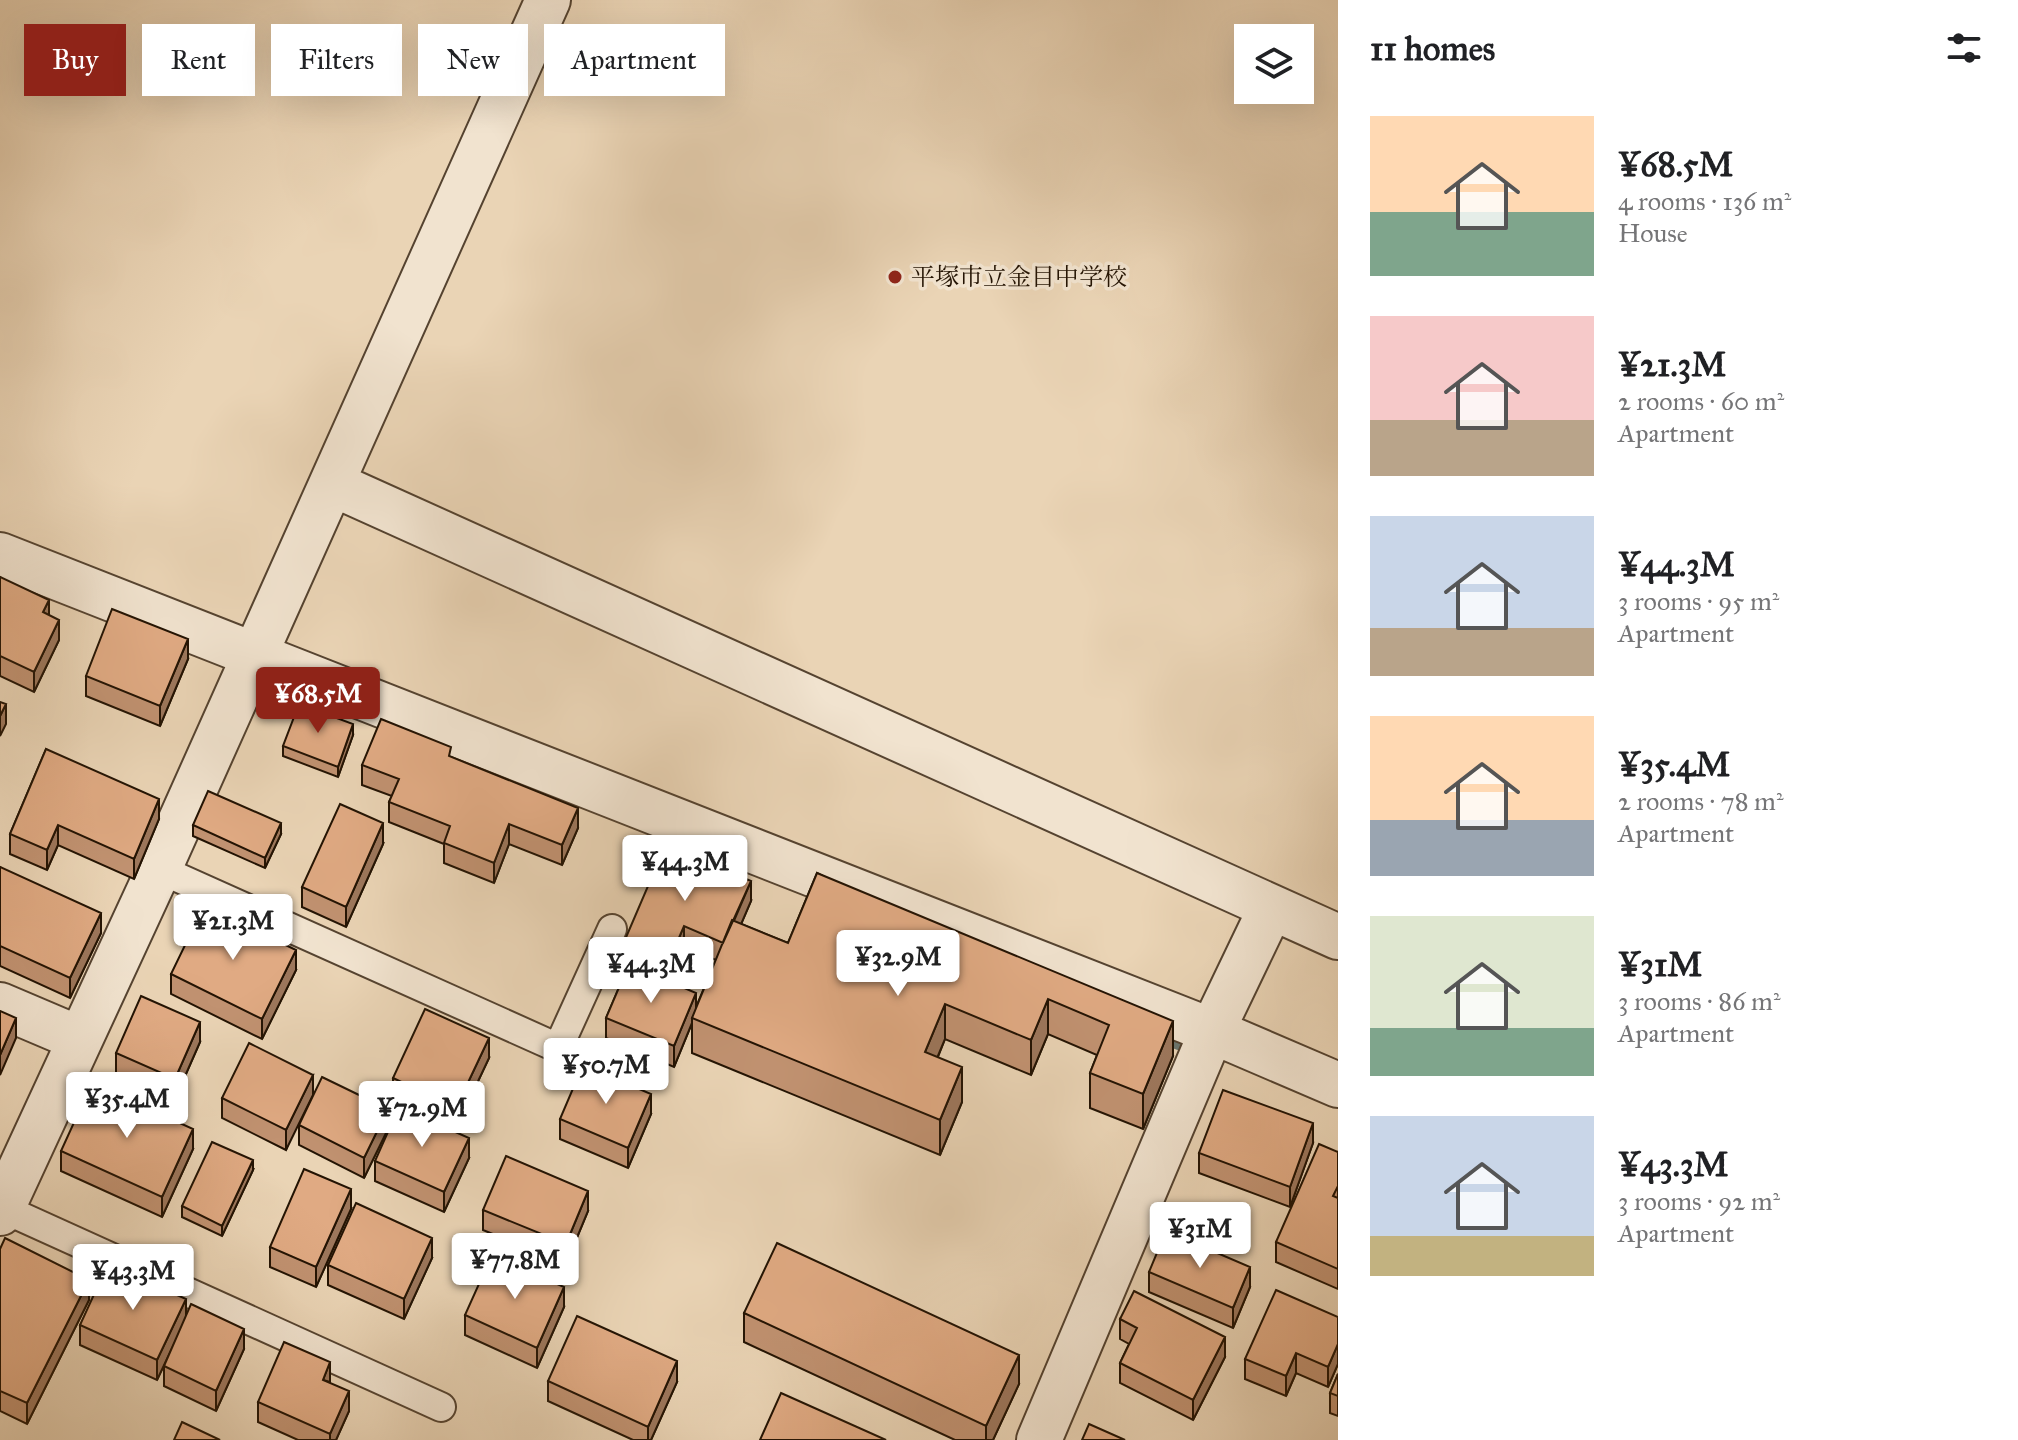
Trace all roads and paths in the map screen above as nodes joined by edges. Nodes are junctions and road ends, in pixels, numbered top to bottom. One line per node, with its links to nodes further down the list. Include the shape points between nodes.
1 (548, 0): 2 (street)
2 (333, 484): 4 (street); 6 (street)
3 (0, 555): 4 (street)
4 (256, 655): 5 (street); 10 (street)
5 (159, 869): 7 (lane, via 558,1048); 11 (street)
6 (1271, 908): 8 (street); 10 (street)
7 (612, 929)
8 (1338, 937)
9 (0, 1005): 11 (street)
10 (1212, 1031): 12 (street); 15 (street)
11 (80, 1039): 13 (street)
12 (1338, 1085)
13 (1, 1211): 14 (lane)
14 (441, 1407)
15 (1039, 1440)

